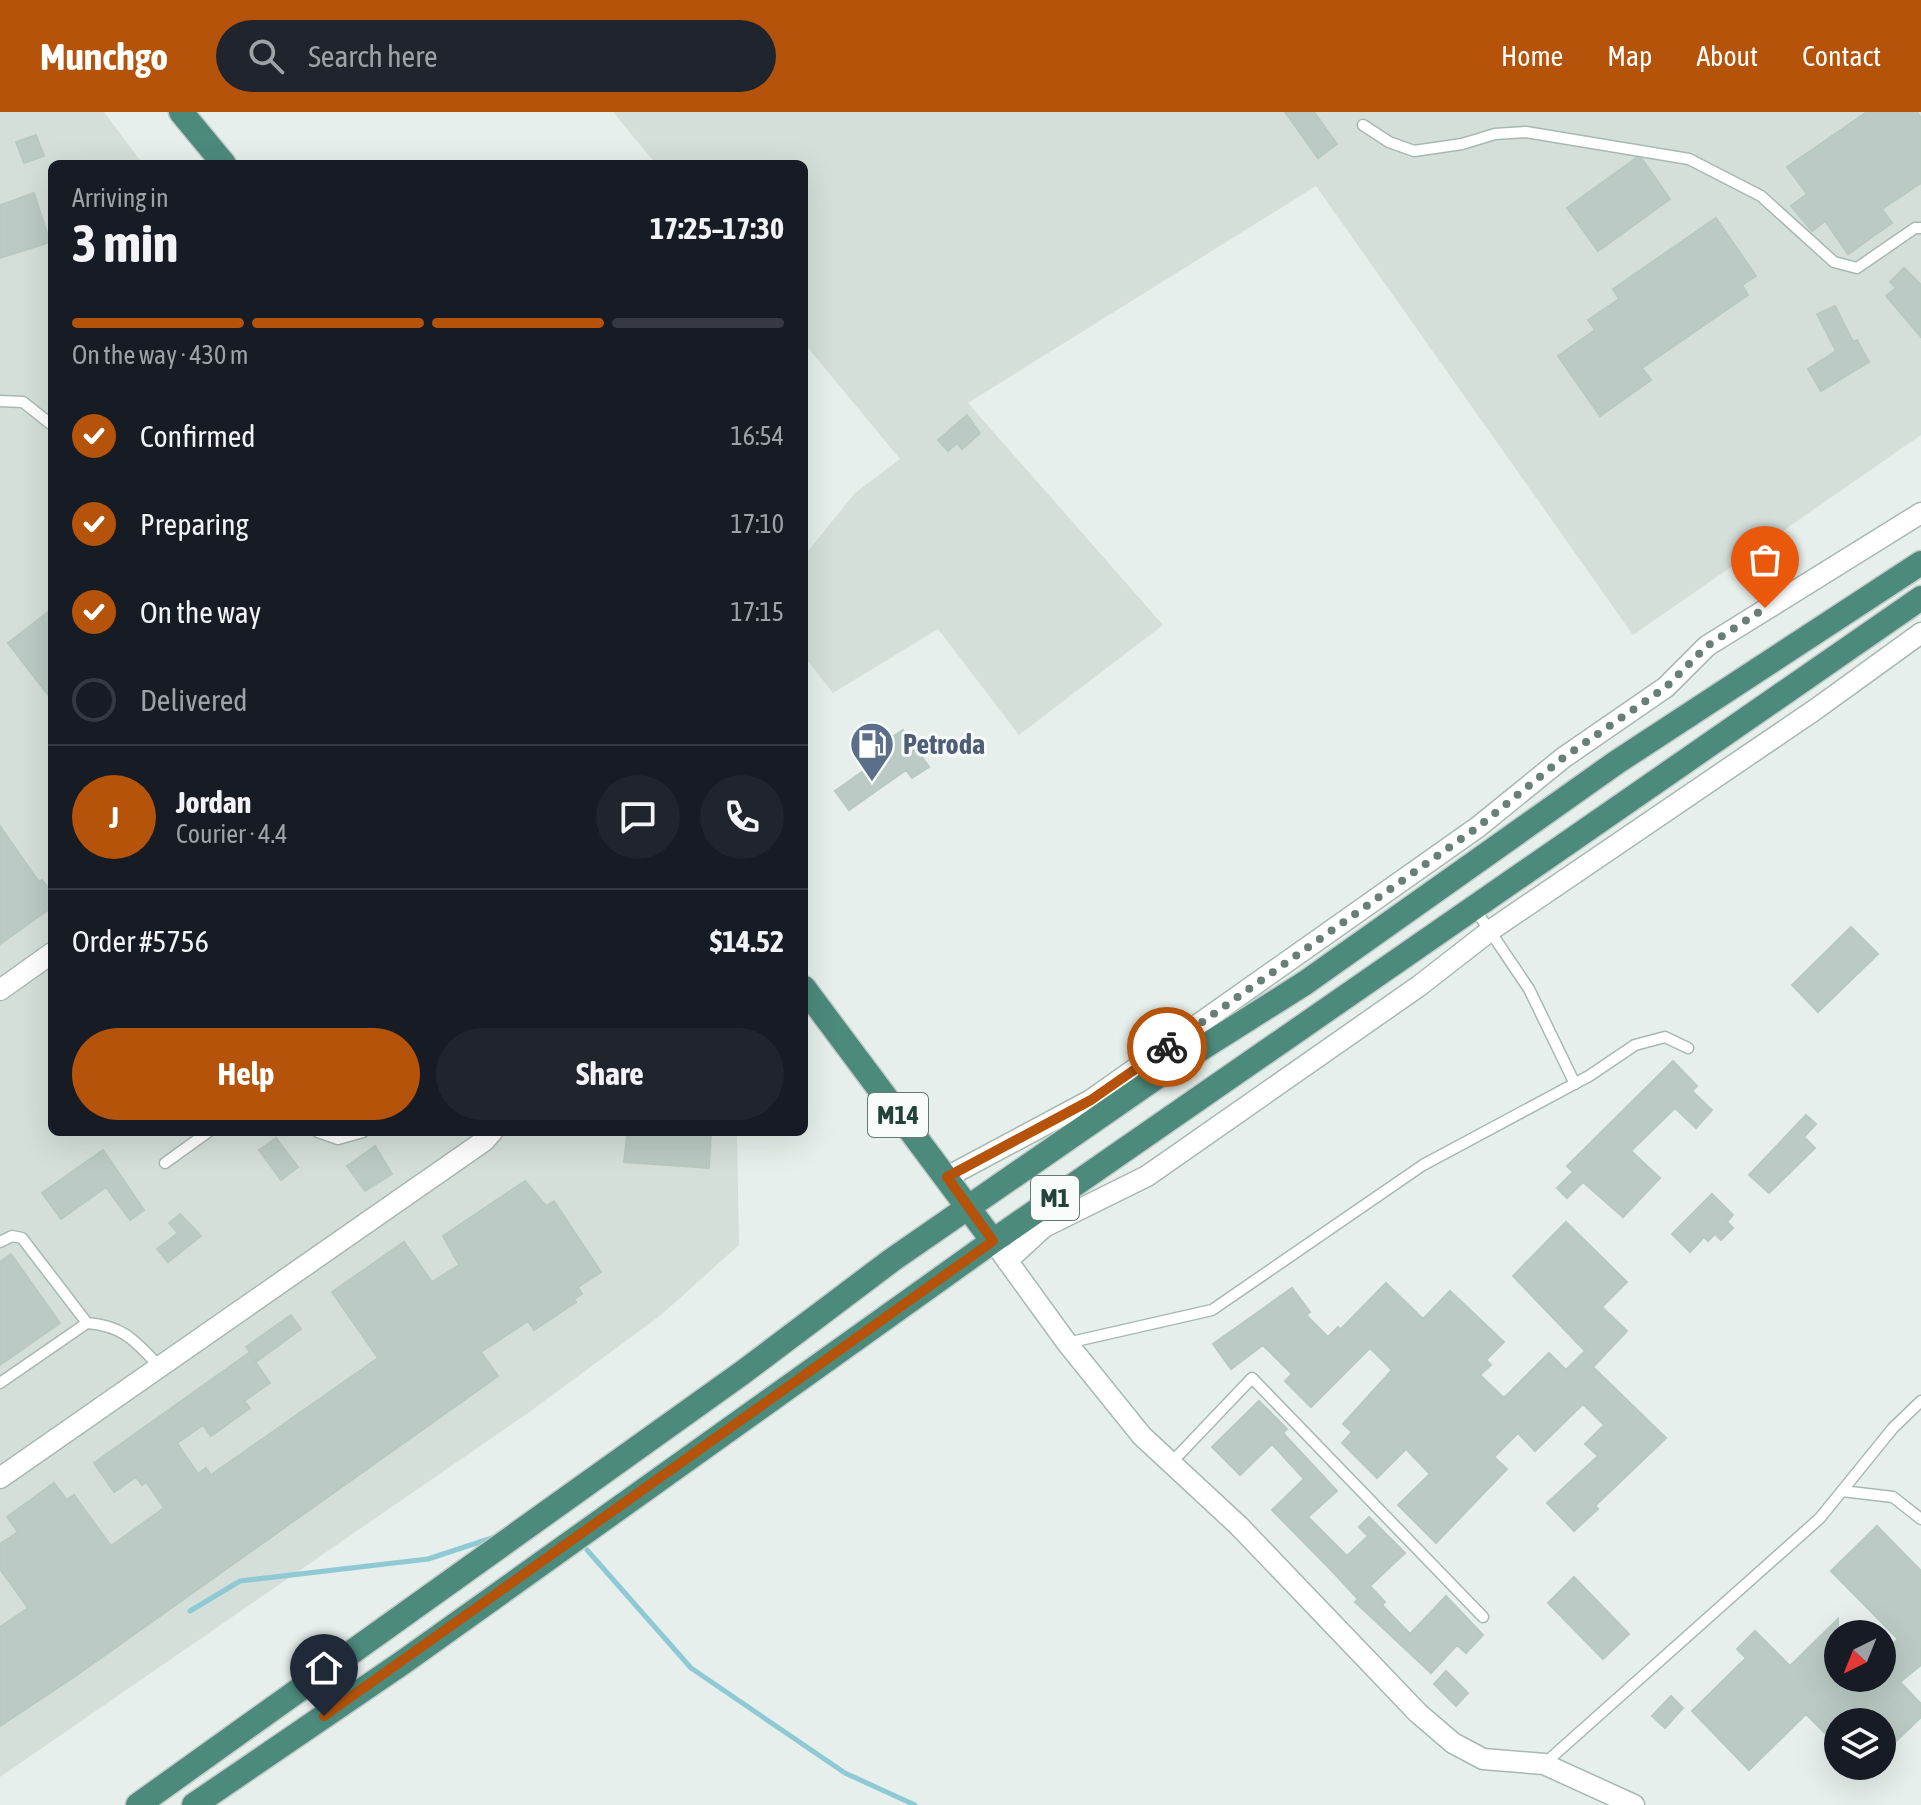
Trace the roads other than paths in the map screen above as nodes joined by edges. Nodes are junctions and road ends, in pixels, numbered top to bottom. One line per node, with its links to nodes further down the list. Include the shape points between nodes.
1 (184, 113): 3 (highway)
2 (1363, 125): 4 (lane, via 1414,151 1526,132 1689,159 1761,196 1834,262 1857,268)
3 (221, 160)
4 (1919, 226)
5 (0, 401): 6 (lane, via 23,402)
6 (48, 422)
7 (1921, 513): 23 (street, via 1707,646 1666,687 1563,758 1478,827 1091,1100)
8 (1921, 563): 24 (highway, M1, via 1617,762 1305,983 1164,1072)
9 (1921, 598): 11 (highway, M1)
10 (1921, 633): 12 (street)
11 (1474, 907): 12 (lane); 26 (highway, M1)
12 (1491, 930): 17 (lane, via 1529,989); 26 (street, via 1147,1176)
13 (48, 956): 14 (street)
14 (0, 990)
15 (808, 993): 23 (highway, M14)
16 (1688, 1048): 17 (lane, via 1665,1037 1635,1045)
17 (1575, 1084): 28 (lane, via 1423,1165 1212,1310)
18 (202, 1136): 22 (lane)
19 (329, 1136): 20 (lane)
20 (349, 1136)
21 (488, 1136): 29 (street)
22 (165, 1163)
23 (947, 1177): 24 (highway, M14)
24 (969, 1207): 26 (highway, M14); 38 (highway, M1)
25 (0, 1242): 27 (lane, via 22,1238)
26 (1000, 1251): 28 (street); 39 (highway, M1)
27 (87, 1323): 29 (lane, via 124,1332); 30 (lane)
28 (1067, 1343): 32 (street, via 1142,1436)
29 (160, 1367): 33 (street)
30 (0, 1383)
31 (1921, 1401): 34 (lane)
32 (1171, 1463): 36 (lane, via 1252,1378); 37 (street, via 1453,1743 1483,1759)
33 (0, 1478)
34 (1842, 1491): 35 (lane, via 1893,1497); 37 (lane, via 1782,1553)
35 (1921, 1519)
36 (1483, 1617)
37 (1544, 1764): 40 (street)
38 (138, 1805)
39 (194, 1805)
40 (1634, 1805)

